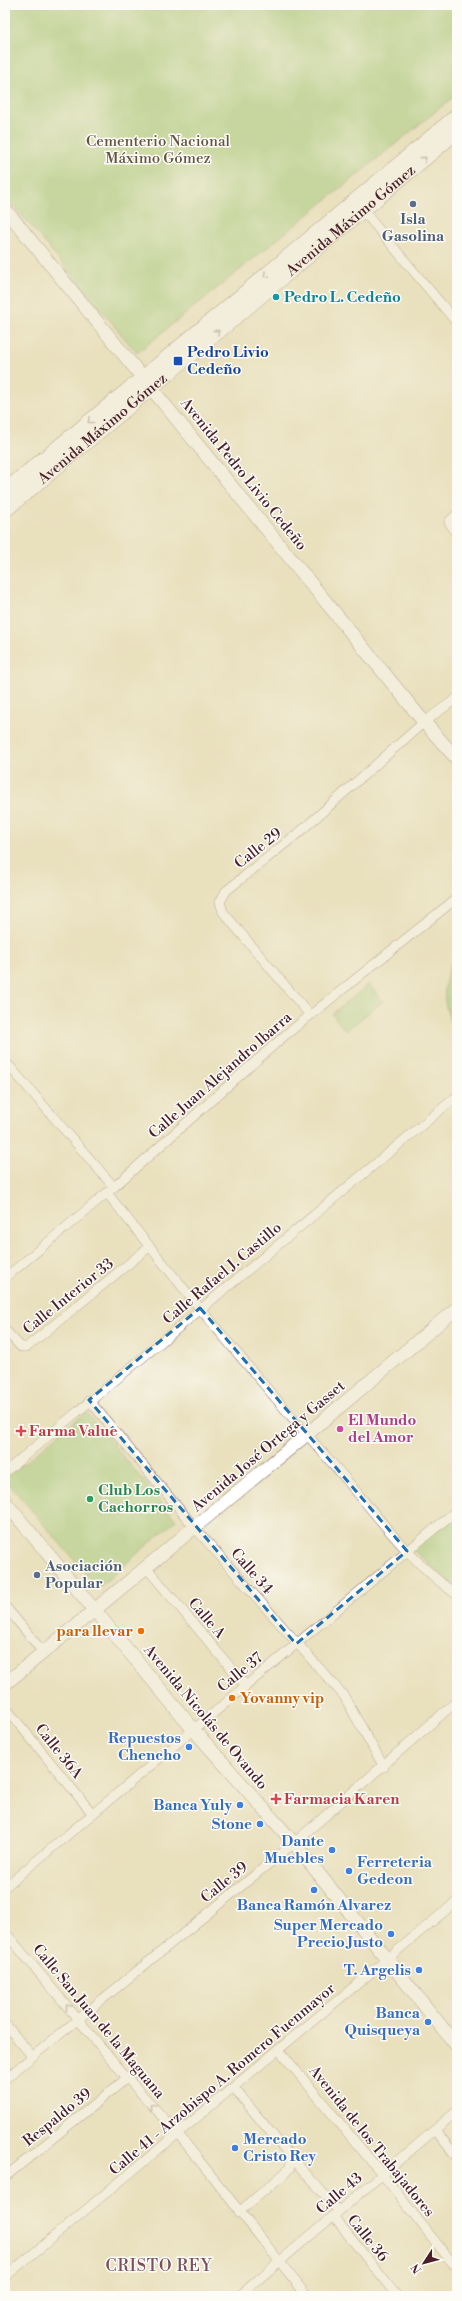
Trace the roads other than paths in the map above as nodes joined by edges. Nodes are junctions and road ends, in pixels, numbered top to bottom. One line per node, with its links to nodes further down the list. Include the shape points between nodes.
1 (457, 116): 3 (main road, Avenida Máximo Gómez)
2 (457, 131): 3 (main road, Avenida Máximo Gómez, one-way to 2)
3 (359, 206): 5 (street); 6 (main road, Avenida Máximo Gómez)
4 (5, 209): 6 (main road, Avenida Pedro Livio Cedeño)
5 (456, 319)
6 (148, 382): 7 (main road, Avenida Máximo Gómez, one-way to 7); 8 (main road, Avenida Máximo Gómez); 12 (main road, Avenida Pedro Livio Cedeño)
7 (5, 491)
8 (5, 510)
9 (457, 514): 10 (street, via 448,522)
10 (457, 534)
11 (457, 698): 12 (street, Calle 29)
12 (424, 722): 13 (main road, Avenida Pedro Livio Cedeño); 15 (street, Calle 29, via 302,830 226,891 220,902 223,912)
13 (457, 759)
14 (457, 898): 15 (street, Calle Juan Alejandro lbarra)
15 (310, 1015): 18 (street, Calle Juan Alejandro lbarra)
16 (5, 1061): 18 (street)
17 (457, 1096): 22 (street, Calle Rafael J. Castillo)
18 (114, 1187): 19 (street, Calle Juan Alejandro lbarra)
19 (107, 1193): 20 (street); 21 (street, Calle Juan Alejandro lbarra)
20 (149, 1247): 22 (street); 24 (street, Calle Interior 33, via 27,1347 21,1347)
21 (5, 1278)
22 (200, 1308): 25 (street, Calle Rafael J. Castillo); 26 (street)
23 (457, 1308): 26 (main road, Avenida José Ortega y Gasset)
24 (5, 1330)
25 (89, 1400): 27 (street, Calle Rafael J. Castillo); 30 (street, Calle 34)
26 (306, 1435): 30 (main road, Avenida José Ortega y Gasset); 31 (street)
27 (5, 1472)
28 (5, 1502): 35 (main road, Avenida Nicolás de Ovando)
29 (457, 1510): 31 (street, Calle 37)
30 (195, 1528): 32 (main road, Avenida José Ortega y Gasset); 36 (street, Calle 34)
31 (407, 1551): 33 (street); 36 (street, Calle 37)
32 (146, 1567): 35 (main road, Avenida José Ortega y Gasset); 39 (street, Calle A)
33 (457, 1596)
34 (5, 1606): 37 (street)
35 (95, 1609): 37 (main road, Avenida José Ortega y Gasset); 42 (main road, Avenida Nicolás de Ovando)
36 (296, 1644): 39 (street, Calle 37); 43 (street, Calle 34, via 344,1696)
37 (43, 1652): 38 (main road, Avenida José Ortega y Gasset)
38 (5, 1684)
39 (246, 1686): 42 (street, Calle 37)
40 (457, 1702): 43 (street, Calle 39)
41 (5, 1707): 44 (street, Calle 36A)
42 (193, 1729): 44 (street, Calle 37); 45 (main road, Avenida Nicolás de Ovando)
43 (384, 1767): 45 (street, Calle 39)
44 (92, 1813): 46 (street, Calle 37)
45 (294, 1844): 49 (main road, Avenida Nicolás de Ovando); 50 (street, Calle 39)
46 (5, 1887)
47 (457, 1901): 49 (street, Calle 41 - Arzobispo A. Romero Fuenmayor)
48 (5, 1932): 50 (street, Calle San Juan de la Maguana, one-way to 48)
49 (387, 1960): 52 (main road, Avenida Nicolás de Ovando); 53 (street, Calle 41 - Arzobispo A. Romero Fuenmayor)
50 (77, 2019): 54 (street, Calle 39); 55 (street, Calle San Juan de la Maguana)
51 (5, 2024): 54 (street)
52 (457, 2046)
53 (279, 2050): 57 (street, Calle 41 - Arzobispo A. Romero Fuenmayor); 63 (street, Avenida de los Trabajadores)
54 (32, 2056): 56 (street, Calle 39)
55 (126, 2078): 60 (street, Calle San Juan de la Maguana, one-way to 55); 64 (street, Respaldo 39)
56 (5, 2079)
57 (234, 2088): 60 (street, Calle 41 - Arzobispo A. Romero Fuenmayor); 61 (street, Calle 36)
58 (457, 2111): 59 (street, Calle 43)
59 (435, 2130): 62 (street); 63 (street, Calle 43)
60 (179, 2135): 65 (street, Calle San Juan de la Maguana); 69 (street, Calle 41 - Arzobispo A. Romero Fuenmayor)
61 (291, 2157): 65 (street, via 290,2167 285,2173); 66 (street, Calle 36)
62 (457, 2157)
63 (382, 2174): 66 (street, Calle 43); 68 (street, Avenida de los Trabajadores)
64 (5, 2177)
65 (239, 2212): 67 (street, Calle San Juan de la Maguana)
66 (336, 2214): 67 (street, Calle 43); 72 (street, Calle 36)
67 (279, 2262): 70 (street, Calle 43); 71 (street, Calle San Juan de la Maguana)
68 (457, 2268)
69 (5, 2277)
70 (239, 2296)
71 (307, 2296)
72 (397, 2296)

